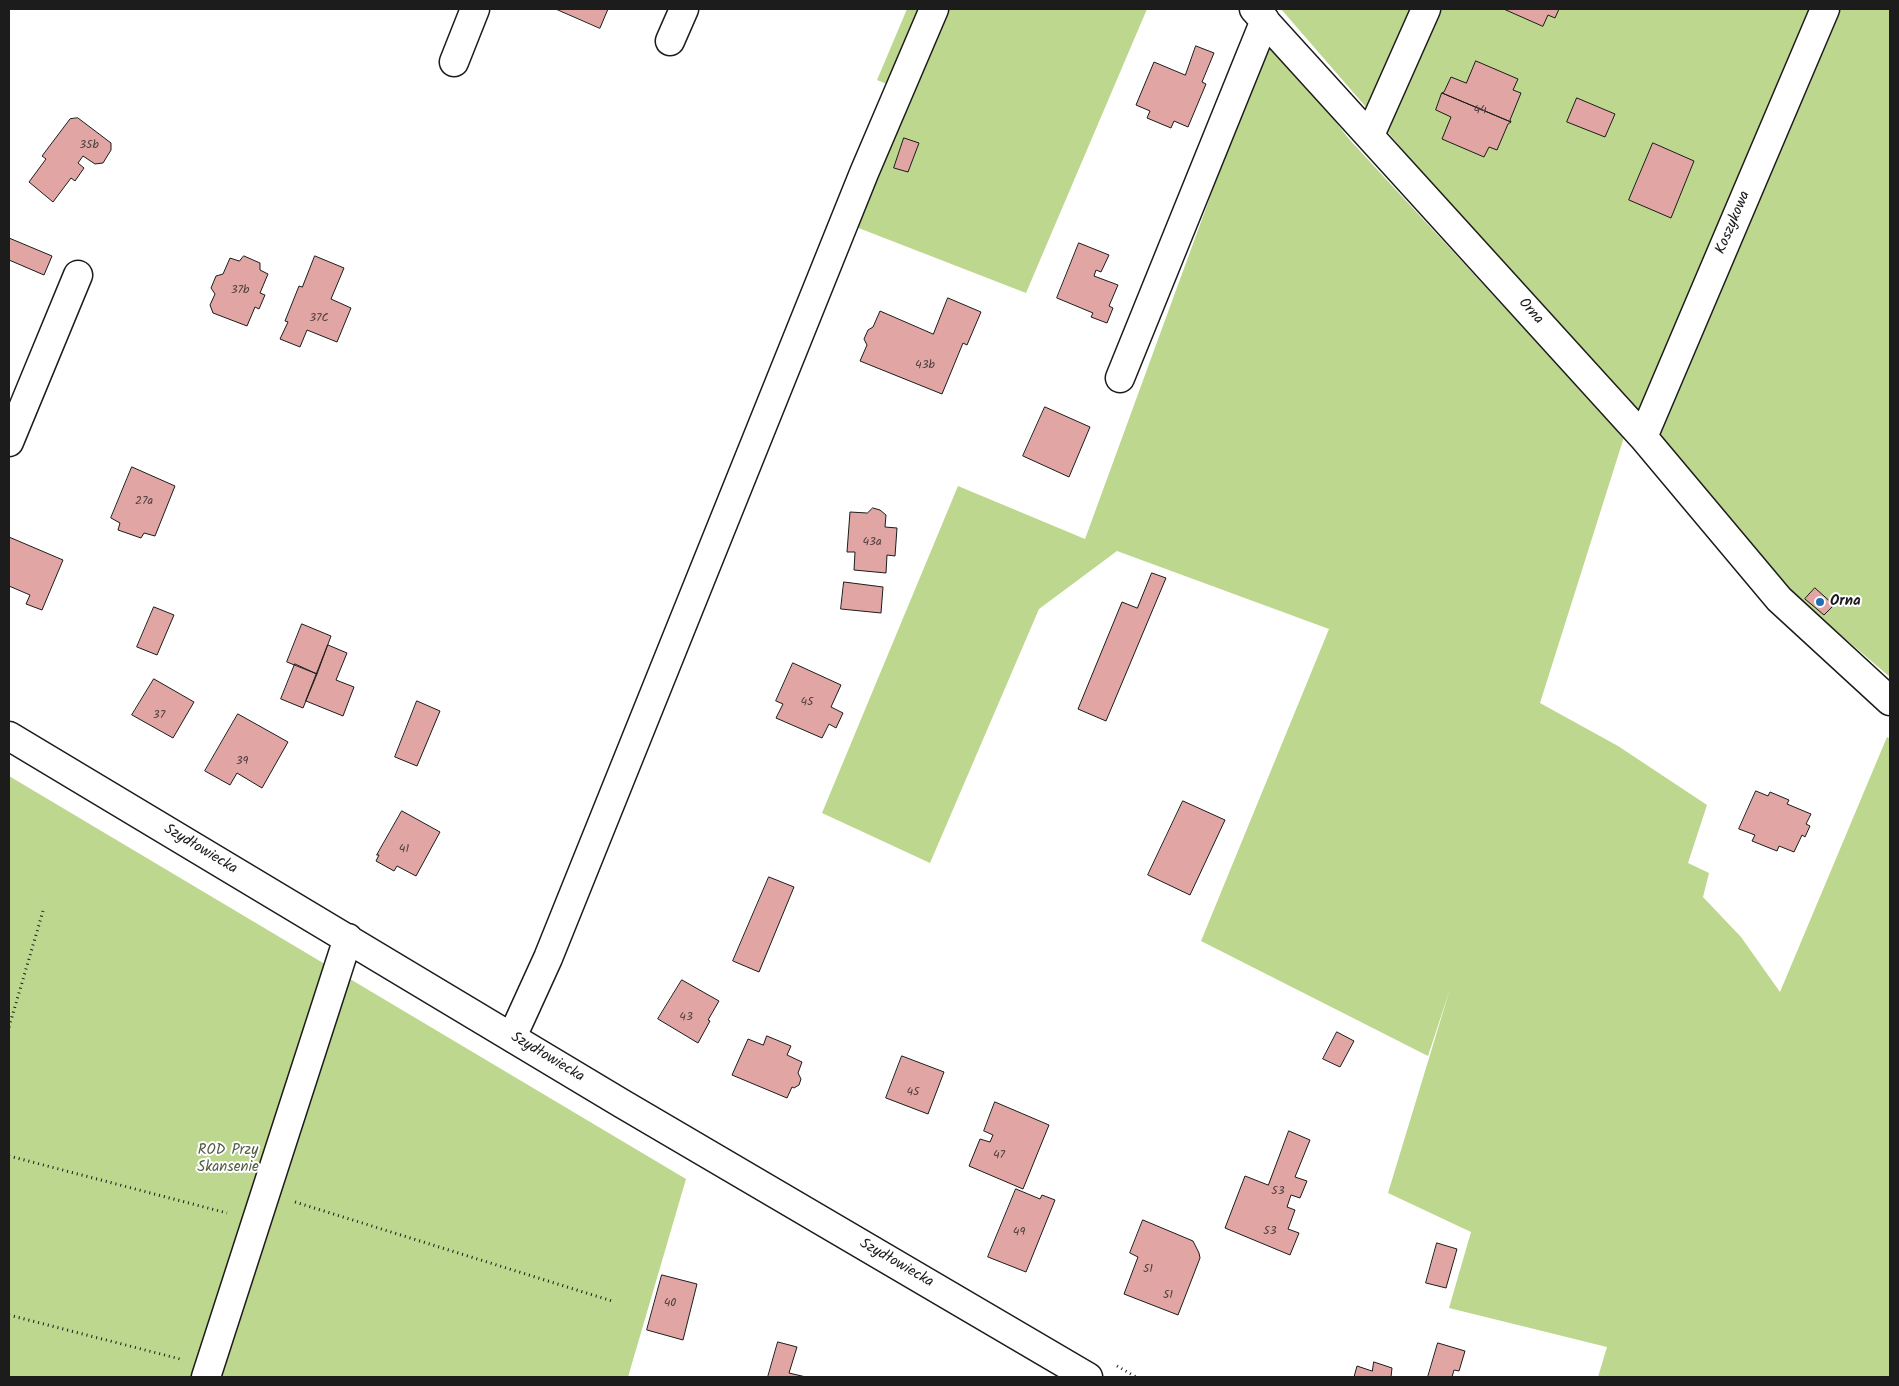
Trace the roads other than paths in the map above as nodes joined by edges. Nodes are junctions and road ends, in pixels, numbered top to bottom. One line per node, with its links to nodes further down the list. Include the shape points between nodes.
1 (475, 9): 8 (street)
2 (684, 9): 7 (street)
3 (1426, 9): 9 (street)
4 (1826, 9): 12 (street, Koszykowa)
5 (933, 10): 17 (street, via 853,200 548,958)
6 (1260, 15): 9 (street, Orna); 11 (street)
7 (670, 41)
8 (454, 62)
9 (1370, 135): 12 (street, Orna)
10 (78, 275): 13 (street)
11 (1120, 378)
12 (1643, 437): 14 (street, Orna, via 1780,599)
13 (9, 442)
14 (1890, 701)
15 (9, 736): 16 (street, Szydłowiecka)
16 (348, 938): 17 (street, Szydłowiecka); 18 (street)
17 (512, 1037): 19 (street, Szydłowiecka)
18 (208, 1372)
19 (1088, 1377)

